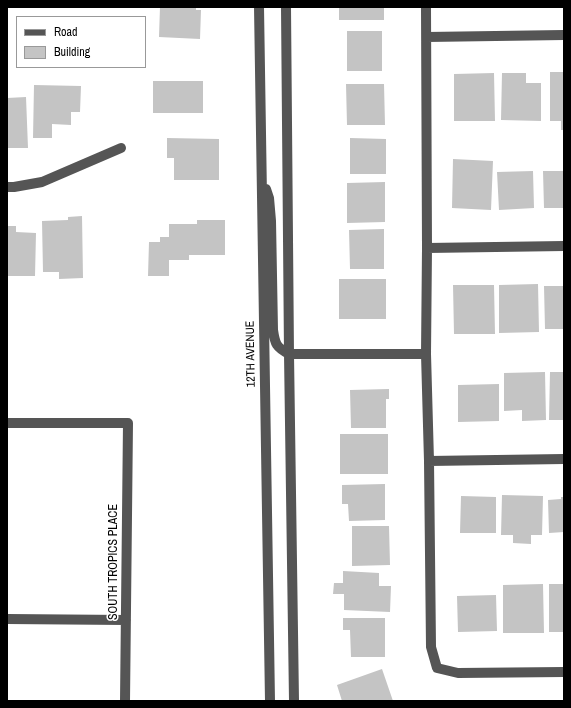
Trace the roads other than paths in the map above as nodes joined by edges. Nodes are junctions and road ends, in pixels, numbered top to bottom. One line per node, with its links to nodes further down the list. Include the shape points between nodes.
1 (259, 7): 7 (street, 12TH AVENUE)
2 (286, 7): 11 (street)
3 (426, 7): 5 (street)
4 (564, 35): 5 (street)
5 (427, 37): 10 (street)
6 (121, 148): 8 (street, via 42,182)
7 (261, 173): 11 (street, via 271,221 274,342); 20 (street, 12TH AVENUE)
8 (7, 187)
9 (564, 246): 10 (street)
10 (427, 248): 12 (street)
11 (289, 354): 12 (street); 21 (street)
12 (426, 354): 15 (street)
13 (7, 423): 17 (street, SOUTH TROPICS PLACE, via 128,423)
14 (564, 459): 15 (street)
15 (429, 461): 18 (street, via 431,647 437,668 458,673)
16 (7, 619): 17 (street)
17 (126, 620): 19 (street, SOUTH TROPICS PLACE)
18 (564, 672)
19 (125, 701)
20 (270, 701)
21 (294, 701)

